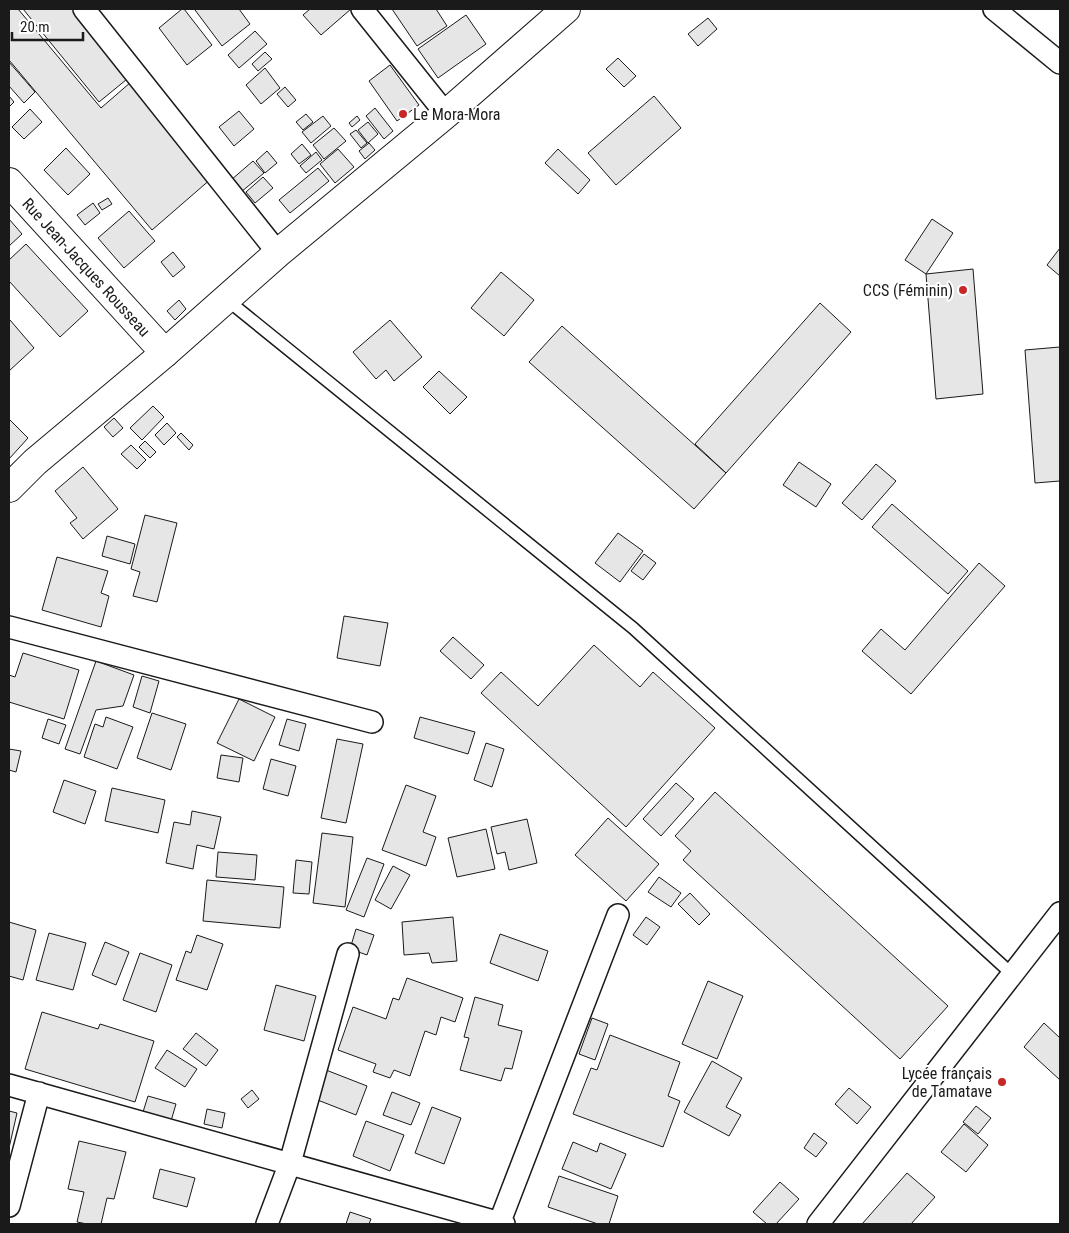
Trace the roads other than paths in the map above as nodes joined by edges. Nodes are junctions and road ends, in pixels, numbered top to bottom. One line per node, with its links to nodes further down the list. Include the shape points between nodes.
1 (84, 9): 8 (street)
2 (362, 9): 6 (street)
3 (566, 9): 6 (main road)
4 (994, 9): 5 (street)
5 (1060, 63)
6 (446, 114): 8 (main road)
7 (9, 182): 10 (main road, Rue Jean-Jacques Rousseau)
8 (278, 252): 9 (main road)
9 (226, 299): 10 (main road); 17 (lane, via 633,628)
10 (165, 352): 11 (main road, via 35,462)
11 (9, 488)
12 (9, 627): 13 (street)
13 (372, 722)
14 (1060, 913): 17 (street)
15 (618, 915): 23 (street)
16 (348, 954): 20 (street)
17 (1013, 975): 24 (street)
18 (9, 1085): 19 (street)
19 (39, 1093): 20 (street); 21 (street)
20 (290, 1163): 22 (street); 23 (street)
21 (9, 1206)
22 (266, 1224)
23 (501, 1224)
24 (818, 1224)

